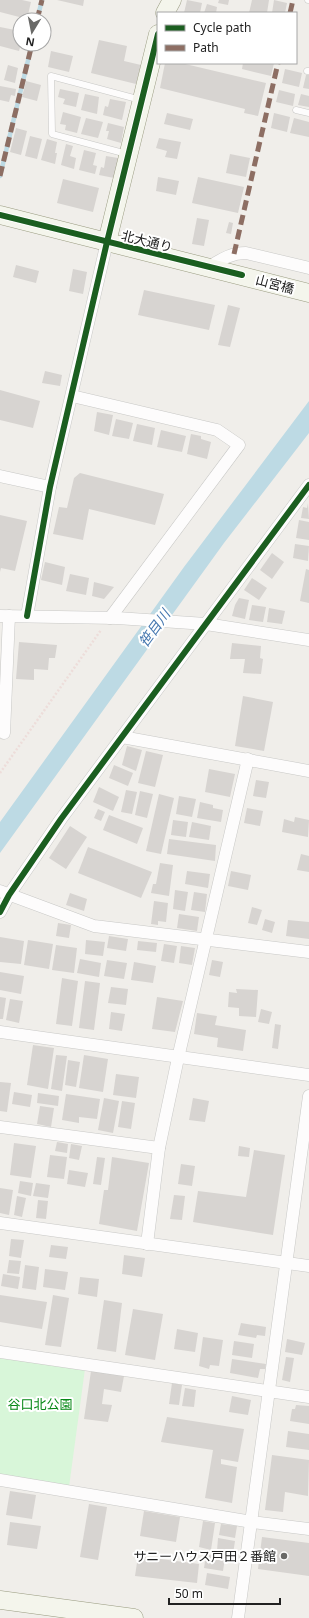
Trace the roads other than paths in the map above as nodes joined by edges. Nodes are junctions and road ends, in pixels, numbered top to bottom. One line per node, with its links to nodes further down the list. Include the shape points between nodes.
1 (172, 0): 2 (street)
2 (166, 12)
3 (157, 38): 4 (street)
4 (142, 100): 7 (street); 7 (lane, via 51,76 52,134)
5 (296, 110): 6 (lane)
6 (309, 113)
7 (129, 154): 9 (street)
8 (0, 215): 9 (street, 北大通り)
9 (107, 242): 10 (street, 北大通り); 14 (street)
10 (210, 267): 11 (street, via 228,256 246,253); 12 (street, 北大通り)
11 (309, 268)
12 (242, 275): 13 (street, 山宮橋)
13 (309, 293)
14 (72, 396): 17 (street); 20 (street, via 217,430 238,445)
15 (0, 476): 17 (street)
16 (309, 485): 21 (street)
17 (50, 487): 19 (street)
18 (4, 616): 19 (street); 23 (street)
19 (27, 616): 20 (street)
20 (114, 618): 21 (street)
21 (206, 624): 22 (street); 24 (street)
22 (309, 640)
23 (4, 732)
24 (122, 737): 25 (street); 27 (street)
25 (248, 760): 26 (street); 29 (street)
26 (309, 771)
27 (4, 893): 28 (street); 29 (street, via 94,926)
28 (0, 912)
29 (205, 940): 30 (street); 32 (street)
30 (309, 952)
31 (0, 1032): 32 (street)
32 (178, 1058): 33 (street); 36 (street)
33 (309, 1076)
34 (309, 1096): 37 (street)
35 (0, 1127): 36 (street)
36 (159, 1148): 39 (street)
37 (304, 1169): 40 (street)
38 (0, 1223): 39 (street)
39 (147, 1244): 40 (street)
40 (286, 1263): 41 (street); 43 (street)
41 (309, 1266)
42 (0, 1352): 43 (street)
43 (270, 1391): 44 (street); 46 (street)
44 (309, 1397)
45 (0, 1480): 46 (street)
46 (252, 1522): 47 (street); 50 (street)
47 (309, 1529)
48 (0, 1600): 49 (street)
49 (134, 1618)
50 (238, 1618)

